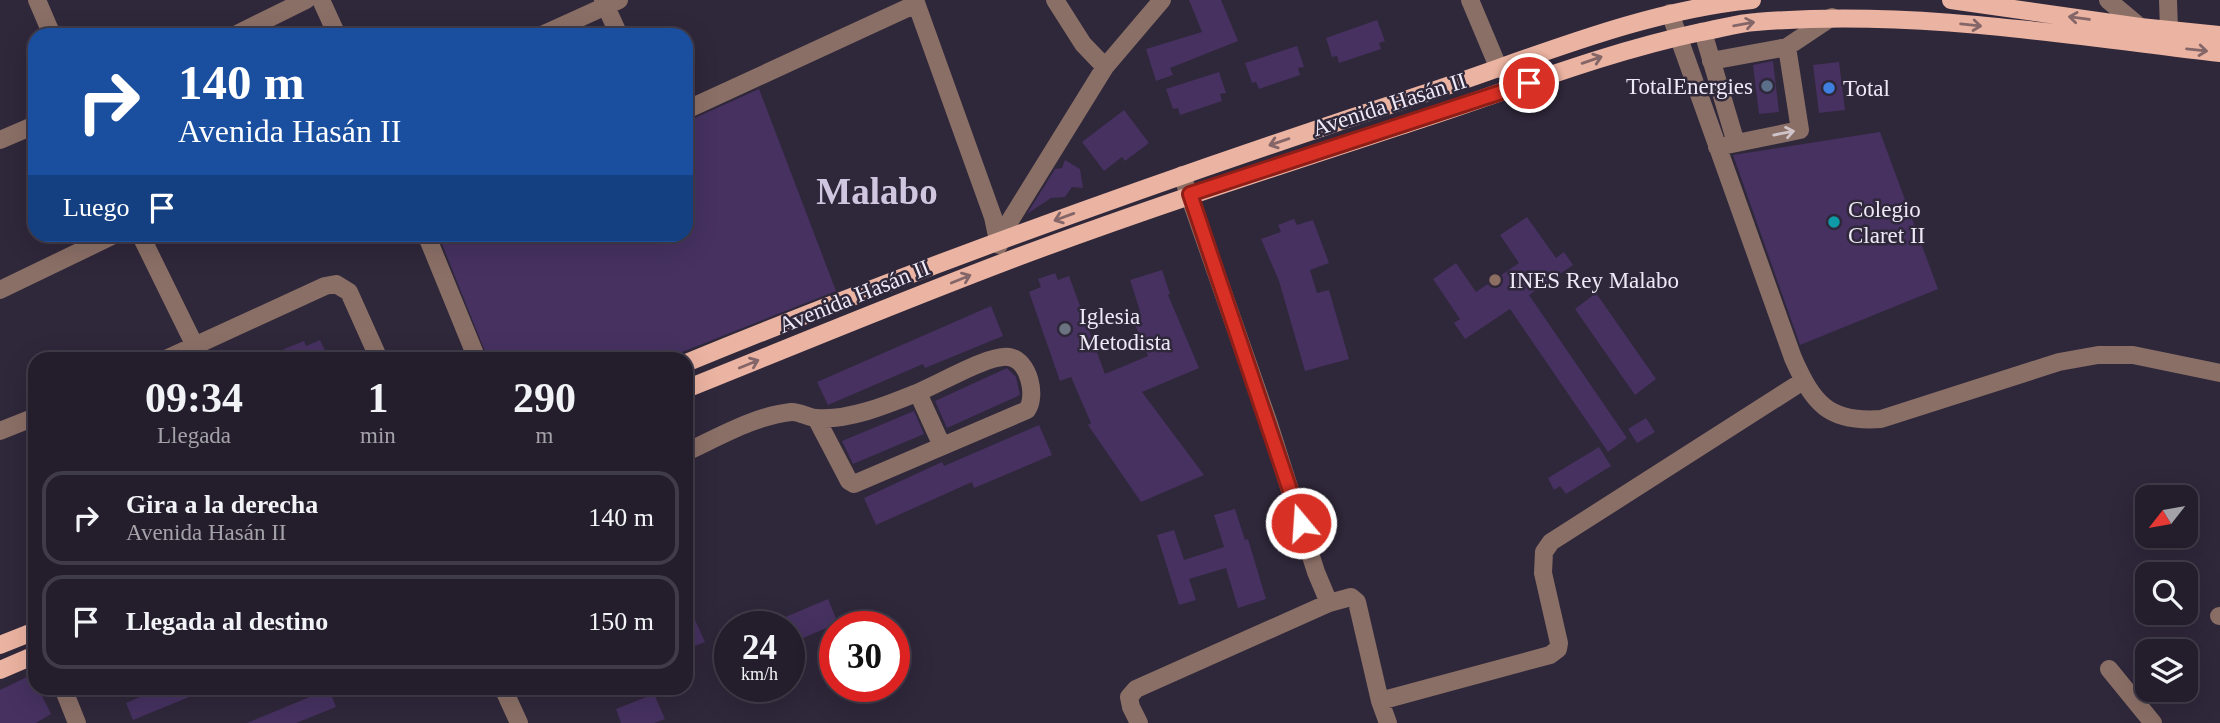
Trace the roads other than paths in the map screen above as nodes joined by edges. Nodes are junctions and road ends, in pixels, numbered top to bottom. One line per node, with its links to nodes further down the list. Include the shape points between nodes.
1 (37, 0): 15 (street)
2 (306, 0): 16 (street)
3 (321, 0): 17 (street)
4 (1055, 0): 28 (street, via 1083,44)
5 (1162, 0): 28 (street)
6 (1470, 0): 29 (street)
7 (1752, 0): 13 (main road, Avenida Hasán II)
8 (1951, 0): 21 (main road, Avenida Hasán II, one-way to 8)
9 (2108, 0): 21 (street)
10 (2168, 0): 24 (street)
11 (609, 2): 18 (street); 19 (street)
12 (915, 2): 30 (street); 37 (street)
13 (1670, 13): 23 (street); 29 (main road, Avenida Hasán II)
14 (1832, 17): 20 (main road, Avenida Hasán II, one-way to 14, via 1752,22); 21 (main road, Avenida Hasán II, one-way to 21); 25 (street)
15 (49, 28)
16 (249, 28)
17 (334, 28)
18 (556, 28)
19 (617, 28)
20 (1703, 32): 23 (main road, Avenida Hasán II); 27 (street)
21 (2138, 35): 24 (main road, Avenida Hasán II)
22 (2220, 35): 24 (main road, Avenida Hasán II)
23 (1677, 37): 34 (street); 36 (main road, Avenida Hasán II, one-way to 23, via 1598,58)
24 (2168, 38): 26 (main road, Avenida Hasán II, one-way to 26)
25 (1787, 47): 27 (street); 33 (street, one-way to 25, via 1800,130)
26 (2220, 53)
27 (1712, 61): 33 (street)
28 (1105, 67): 37 (street)
29 (1499, 69): 35 (main road, Avenida Hasán II, one-way to 35)
30 (693, 107)
31 (28, 128): 32 (street)
32 (0, 140)
33 (1736, 143): 34 (street)
34 (1717, 147): 49 (street)
35 (1182, 175): 36 (street); 37 (main road, Avenida Hasán II, one-way to 37)
36 (1190, 194): 41 (main road, Avenida Hasán II); 57 (street)
37 (998, 240): 41 (street); 47 (main road, Avenida Hasán II)
38 (99, 242): 42 (street)
39 (144, 242): 43 (street)
40 (429, 242): 46 (street)
41 (1005, 262): 50 (main road, Avenida Hasán II, one-way to 41)
42 (0, 290)
43 (195, 346): 44 (street); 45 (street, via 335,284 349,292)
44 (182, 352)
45 (376, 352)
46 (474, 352)
47 (693, 360)
48 (2220, 373): 49 (street, via 2133,355 2098,355 2059,362 1865,421 1830,411 1814,399)
49 (1803, 381): 65 (street, via 1551,542 1544,552 1543,573 1558,649 1550,655)
50 (693, 386)
51 (918, 393): 52 (street, via 864,413); 55 (street); 55 (street, via 993,359 1009,357 1025,371 1032,403 1027,410)
52 (816, 418): 55 (street, via 854,484); 56 (street, via 793,411 753,422)
53 (28, 423): 54 (street)
54 (0, 431)
55 (942, 446)
56 (693, 449)
57 (1329, 603): 65 (street, via 1351,597 1357,602); 68 (street, via 1136,689 1129,697)
58 (28, 634): 59 (main road)
59 (0, 645)
60 (28, 659): 62 (main road)
61 (2109, 668): 70 (street)
62 (0, 670)
63 (66, 695): 66 (street)
64 (506, 695): 67 (street)
65 (1380, 701): 69 (street)
66 (78, 723)
67 (519, 723)
68 (1139, 723)
69 (1388, 723)
70 (2153, 723)

